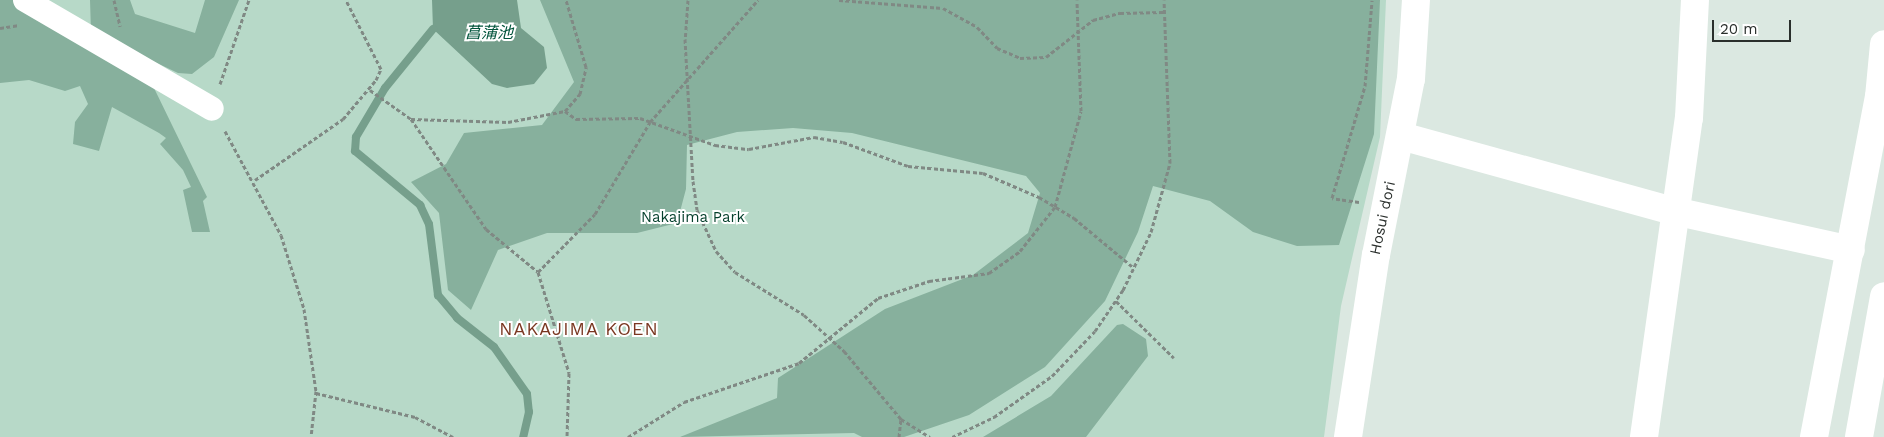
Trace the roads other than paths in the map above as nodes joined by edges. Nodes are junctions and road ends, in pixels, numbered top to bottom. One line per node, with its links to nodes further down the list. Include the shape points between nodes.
1 (25, 0): 5 (street)
2 (1416, 0): 6 (street, Hosui dori, via 1411,78)
3 (1695, 0): 7 (street, via 1689,118)
4 (1884, 44): 8 (street)
5 (212, 109)
6 (1400, 136): 7 (street); 10 (street, Hosui dori, via 1376,254)
7 (1674, 211): 8 (street); 11 (street)
8 (1851, 250): 12 (street)
9 (1884, 296): 13 (street)
10 (1348, 437)
11 (1644, 437)
12 (1814, 437)
13 (1859, 437)

